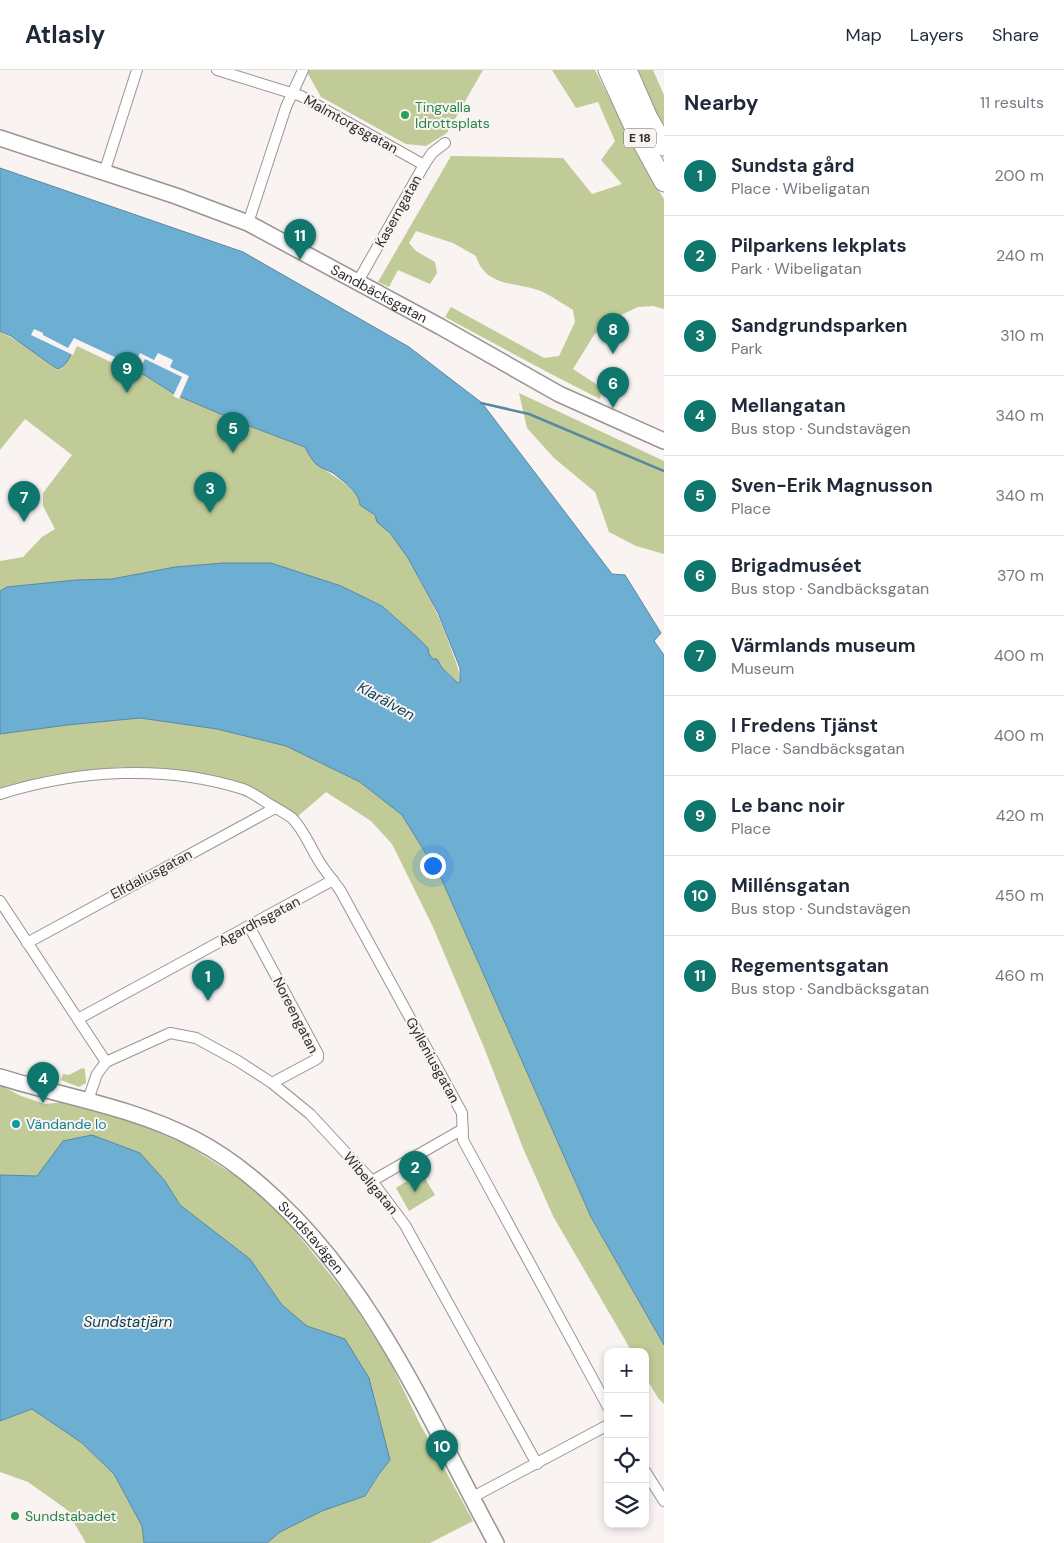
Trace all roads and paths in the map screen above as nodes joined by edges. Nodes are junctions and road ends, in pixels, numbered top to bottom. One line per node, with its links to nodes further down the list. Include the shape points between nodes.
1 (137, 70): 13 (street)
2 (218, 70): 7 (street, Malmtorgsgatan)
3 (303, 70): 7 (street)
4 (604, 70): 8 (highway)
5 (608, 70): 8 (highway, E 18)
6 (627, 70): 11 (highway, E 18)
7 (291, 93): 12 (street, Malmtorgsgatan); 15 (street)
8 (618, 94): 14 (highway, E 18)
9 (0, 138): 13 (street, Sandbäcksgatan)
10 (445, 143): 12 (street, Kaserngatan)
11 (664, 146)
12 (424, 165): 16 (street, Kaserngatan)
13 (104, 173): 15 (street, Sandbäcksgatan)
14 (664, 182)
15 (248, 223): 16 (street, Sandbäcksgatan)
16 (357, 283): 17 (street, Sandbäcksgatan, via 560,394)
17 (664, 441)
18 (0, 794): 19 (street, Gylleniusgatan, via 76,777 113,773 159,774 244,790)
19 (275, 808): 20 (street, Gylleniusgatan, via 291,817 301,829); 23 (street, Elfdaliusgatan)
20 (334, 880): 22 (street, Agardhsgatan); 29 (street, Gylleniusgatan, via 462,1113)
21 (2, 908): 23 (street)
22 (250, 926): 24 (street, Agardhsgatan); 27 (street, Noreengatan, via 318,1054 315,1060)
23 (27, 943): 24 (street)
24 (78, 1019): 25 (street)
25 (106, 1062): 27 (street, Wibeligatan, via 170,1033 196,1038); 28 (street, via 97,1074)
26 (0, 1077): 28 (street, Sundstavägen)
27 (272, 1083): 30 (street, Wibeligatan, via 310,1114)
28 (88, 1100): 35 (street, Sundstavägen, via 165,1125 203,1144 245,1171 308,1230 367,1307 408,1376)
29 (463, 1129): 30 (street); 31 (street, Gylleniusgatan, via 463,1140)
30 (372, 1181): 33 (street, Wibeligatan, via 405,1225)
31 (604, 1401)
32 (604, 1427): 33 (street)
33 (536, 1464): 35 (street)
34 (649, 1477): 36 (street)
35 (471, 1498): 37 (street, Sundstavägen)
36 (664, 1501)
37 (496, 1543)

